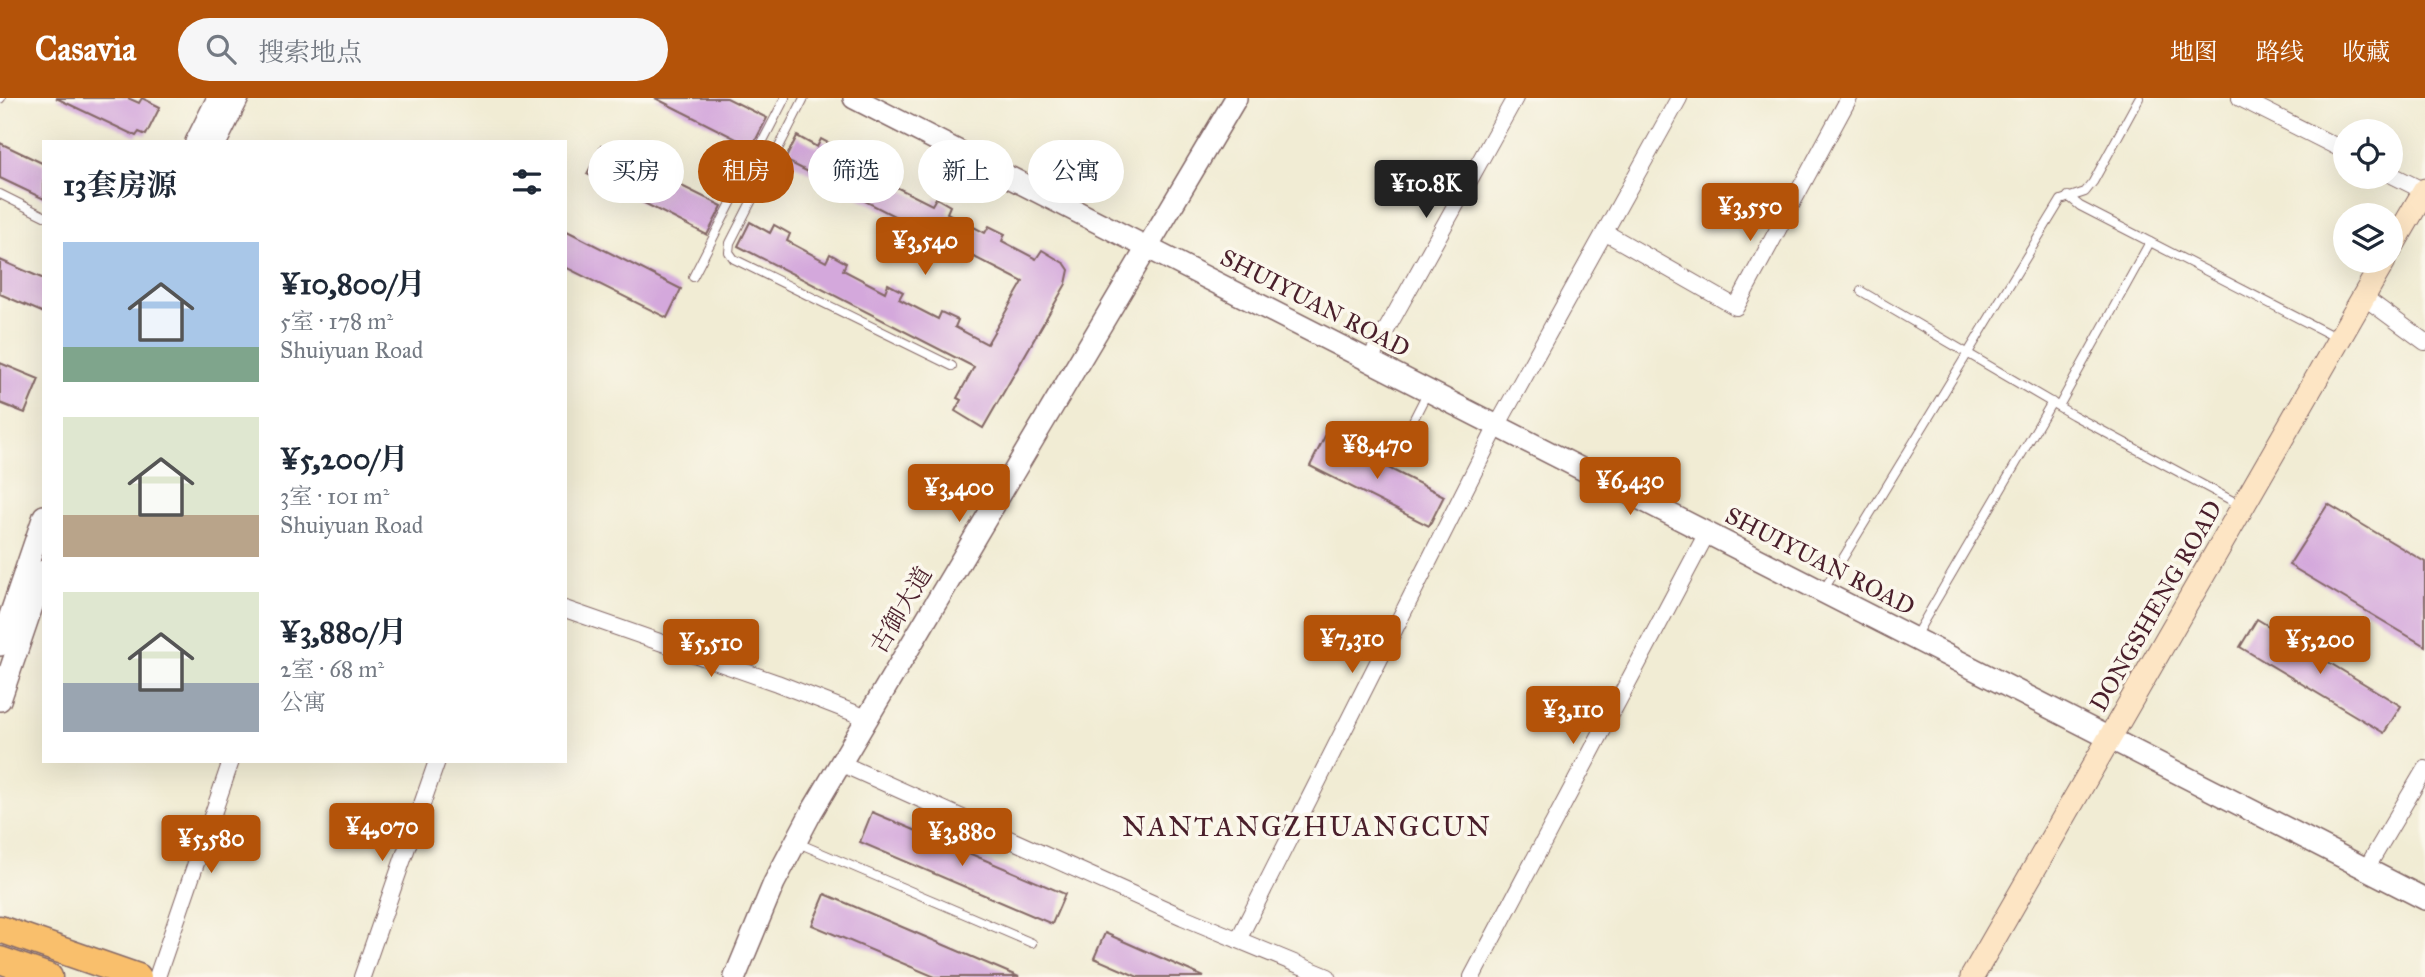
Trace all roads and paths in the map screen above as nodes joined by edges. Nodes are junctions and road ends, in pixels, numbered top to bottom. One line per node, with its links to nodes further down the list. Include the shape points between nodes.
1 (218, 98): 12 (street)
2 (238, 98): 13 (street)
3 (785, 98): 25 (lane)
4 (804, 98): 32 (lane, via 729,252 734,259)
5 (855, 98): 23 (street, SHUIYUAN ROAD)
6 (1236, 98): 23 (street, 古御大道)
7 (1516, 98): 31 (street)
8 (1679, 98): 21 (street)
9 (1849, 98): 21 (street, via 1736,307)
10 (2139, 98): 18 (lane, via 2093,182 2085,192)
11 (2240, 98): 14 (street)
12 (197, 140)
13 (217, 140)
14 (2333, 145)
15 (2403, 180): 16 (street)
16 (2425, 190): 20 (main road)
17 (0, 194): 19 (lane)
18 (2067, 196): 22 (lane); 30 (lane)
19 (42, 215)
20 (2403, 228)
21 (1606, 233): 35 (street)
22 (2150, 242): 28 (lane); 34 (lane)
23 (1148, 248): 31 (street, SHUIYUAN ROAD); 46 (street, 古御大道)
24 (2377, 273): 27 (main road, DONGSHENG ROAD)
25 (693, 277)
26 (1861, 291): 30 (lane)
27 (2364, 297): 28 (main road, DONGSHENG ROAD); 29 (street)
28 (2340, 339): 37 (main road, DONGSHENG ROAD)
29 (2425, 342)
30 (1968, 353): 34 (lane); 41 (lane)
31 (1369, 360): 33 (street, SHUIYUAN ROAD)
32 (952, 366)
33 (1428, 391): 35 (street, SHUIYUAN ROAD); 36 (lane)
34 (2056, 404): 37 (lane); 43 (lane)
35 (1497, 426): 39 (street, SHUIYUAN ROAD); 56 (street)
36 (1398, 450)
37 (2243, 506): 47 (main road, DONGSHENG ROAD)
38 (42, 522): 44 (street)
39 (1707, 533): 41 (street, SHUIYUAN ROAD); 65 (street)
40 (42, 577): 45 (street)
41 (1822, 591): 43 (street, SHUIYUAN ROAD)
42 (567, 610): 46 (street)
43 (1914, 638): 47 (street, SHUIYUAN ROAD)
44 (0, 645)
45 (0, 700)
46 (867, 718): 50 (street, 古御大道)
47 (2110, 738): 53 (street, SHUIYUAN ROAD); 66 (main road, DONGSHENG ROAD)
48 (230, 763): 61 (street)
49 (436, 763): 62 (street)
50 (840, 763): 52 (street, 古御大道); 56 (street)
51 (2425, 769): 53 (street)
52 (795, 842): 57 (lane); 63 (street, 古御大道)
53 (2366, 869): 54 (street, SHUIYUAN ROAD)
54 (2425, 899)
55 (0, 929): 60 (main road)
56 (1238, 940): 64 (street)
57 (1032, 943)
58 (0, 960): 59 (main road)
59 (49, 977)
60 (138, 977)
61 (157, 977)
62 (362, 977)
63 (735, 977)
64 (1328, 977)
65 (1472, 977)
66 (1972, 977)

